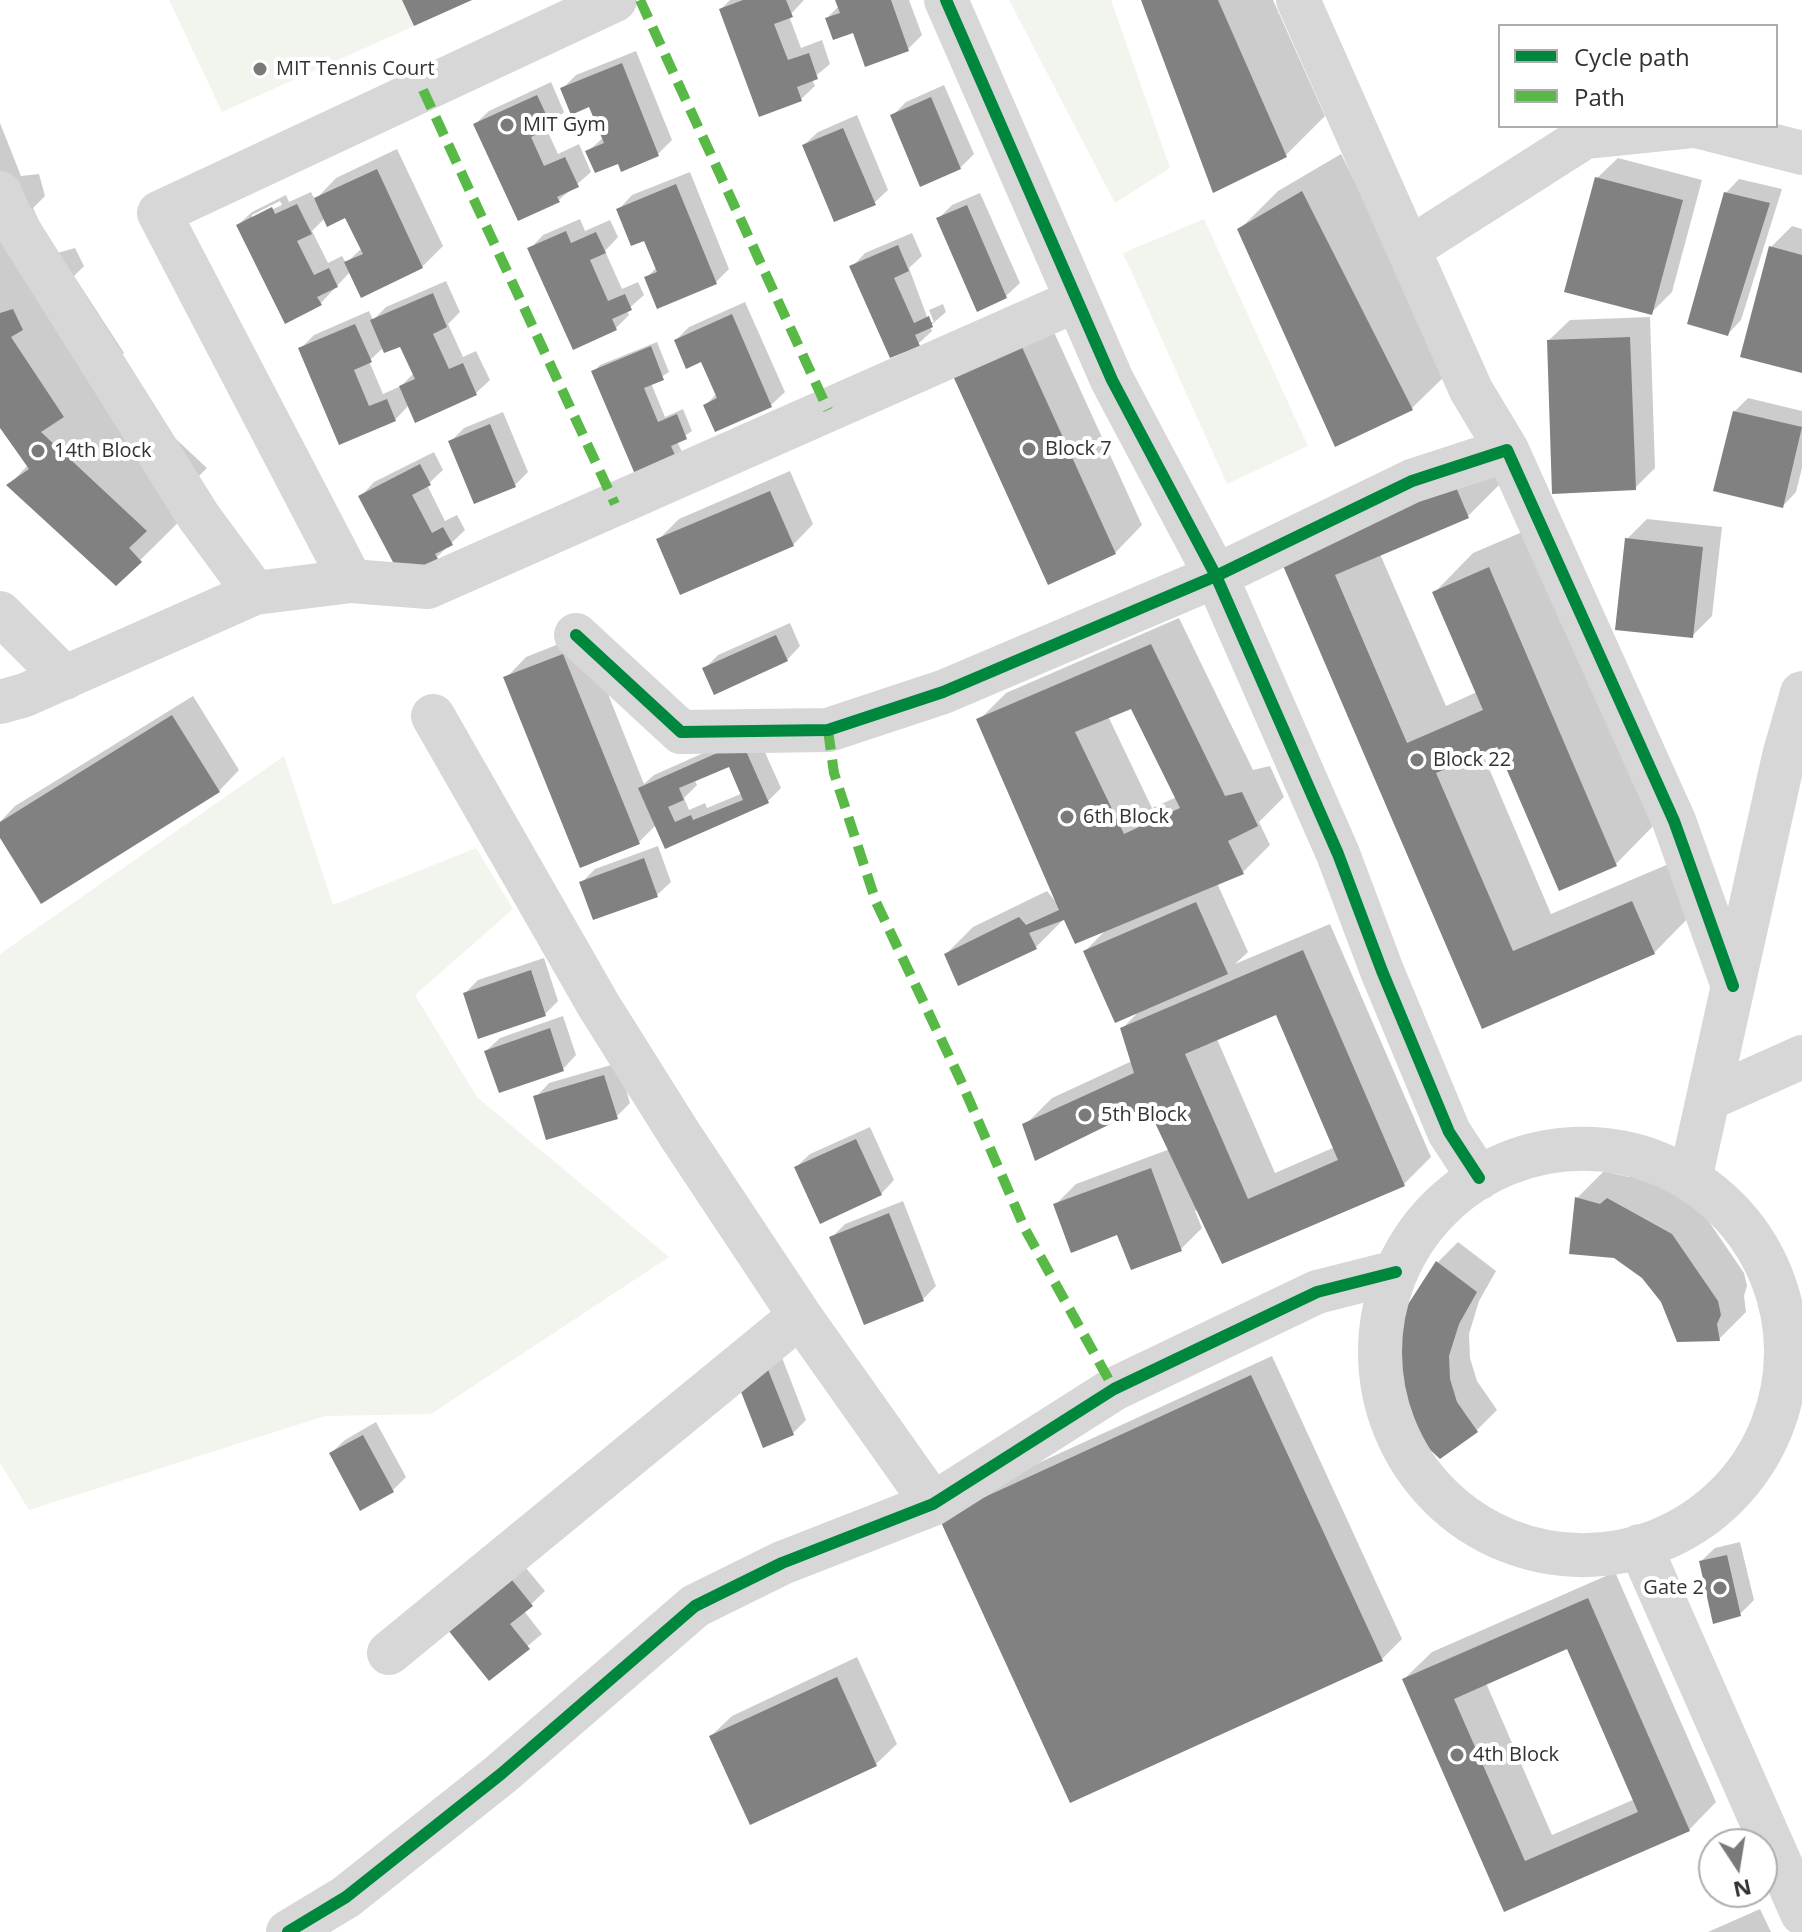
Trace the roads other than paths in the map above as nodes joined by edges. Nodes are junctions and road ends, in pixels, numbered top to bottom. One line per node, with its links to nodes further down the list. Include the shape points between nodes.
1 (615, 0): 12 (street, via 159,213)
2 (946, 0): 9 (street)
3 (1298, 0): 8 (street)
4 (1674, 128): 8 (street, via 1585,137)
5 (1702, 128): 6 (street)
6 (1802, 153)
7 (0, 193): 13 (street, via 199,517)
8 (1409, 249): 10 (street, via 1471,390)
9 (1077, 300): 11 (street, via 1112,380); 12 (street, via 428,587)
10 (1507, 450): 11 (street, via 1412,481); 20 (street, via 1674,821)
11 (1216, 576): 15 (street, via 943,692 828,730 681,732); 24 (street, via 1338,854 1449,1132)
12 (351, 581): 13 (street)
13 (255, 593): 16 (street)
14 (0, 613): 16 (street)
15 (576, 635)
16 (65, 678): 18 (street)
17 (1802, 693): 20 (street)
18 (0, 702)
19 (433, 716): 26 (street, via 599,1006)
20 (1733, 986): 22 (street)
21 (1802, 1057): 22 (street)
22 (1708, 1099): 23 (street)
23 (1687, 1177): 24 (street, via 1637,1156 1591,1149 1533,1156); 27 (street, via 1726,1207 1756,1243)
24 (1479, 1178): 25 (street, via 1434,1214)
25 (1396, 1272): 28 (street, via 1317,1292 1114,1389); 29 (street, via 1381,1328 1382,1385 1399,1440 1432,1488 1467,1519 1519,1545 1588,1555)
26 (800, 1316): 28 (street); 30 (street)
27 (1794, 1328): 29 (street, via 1781,1399 1754,1463 1706,1513 1677,1532)
28 (933, 1504): 32 (street, via 782,1563 695,1606 489,1784 346,1897)
29 (1640, 1546): 31 (street)
30 (389, 1653)
31 (1802, 1913)
32 (288, 1932)

